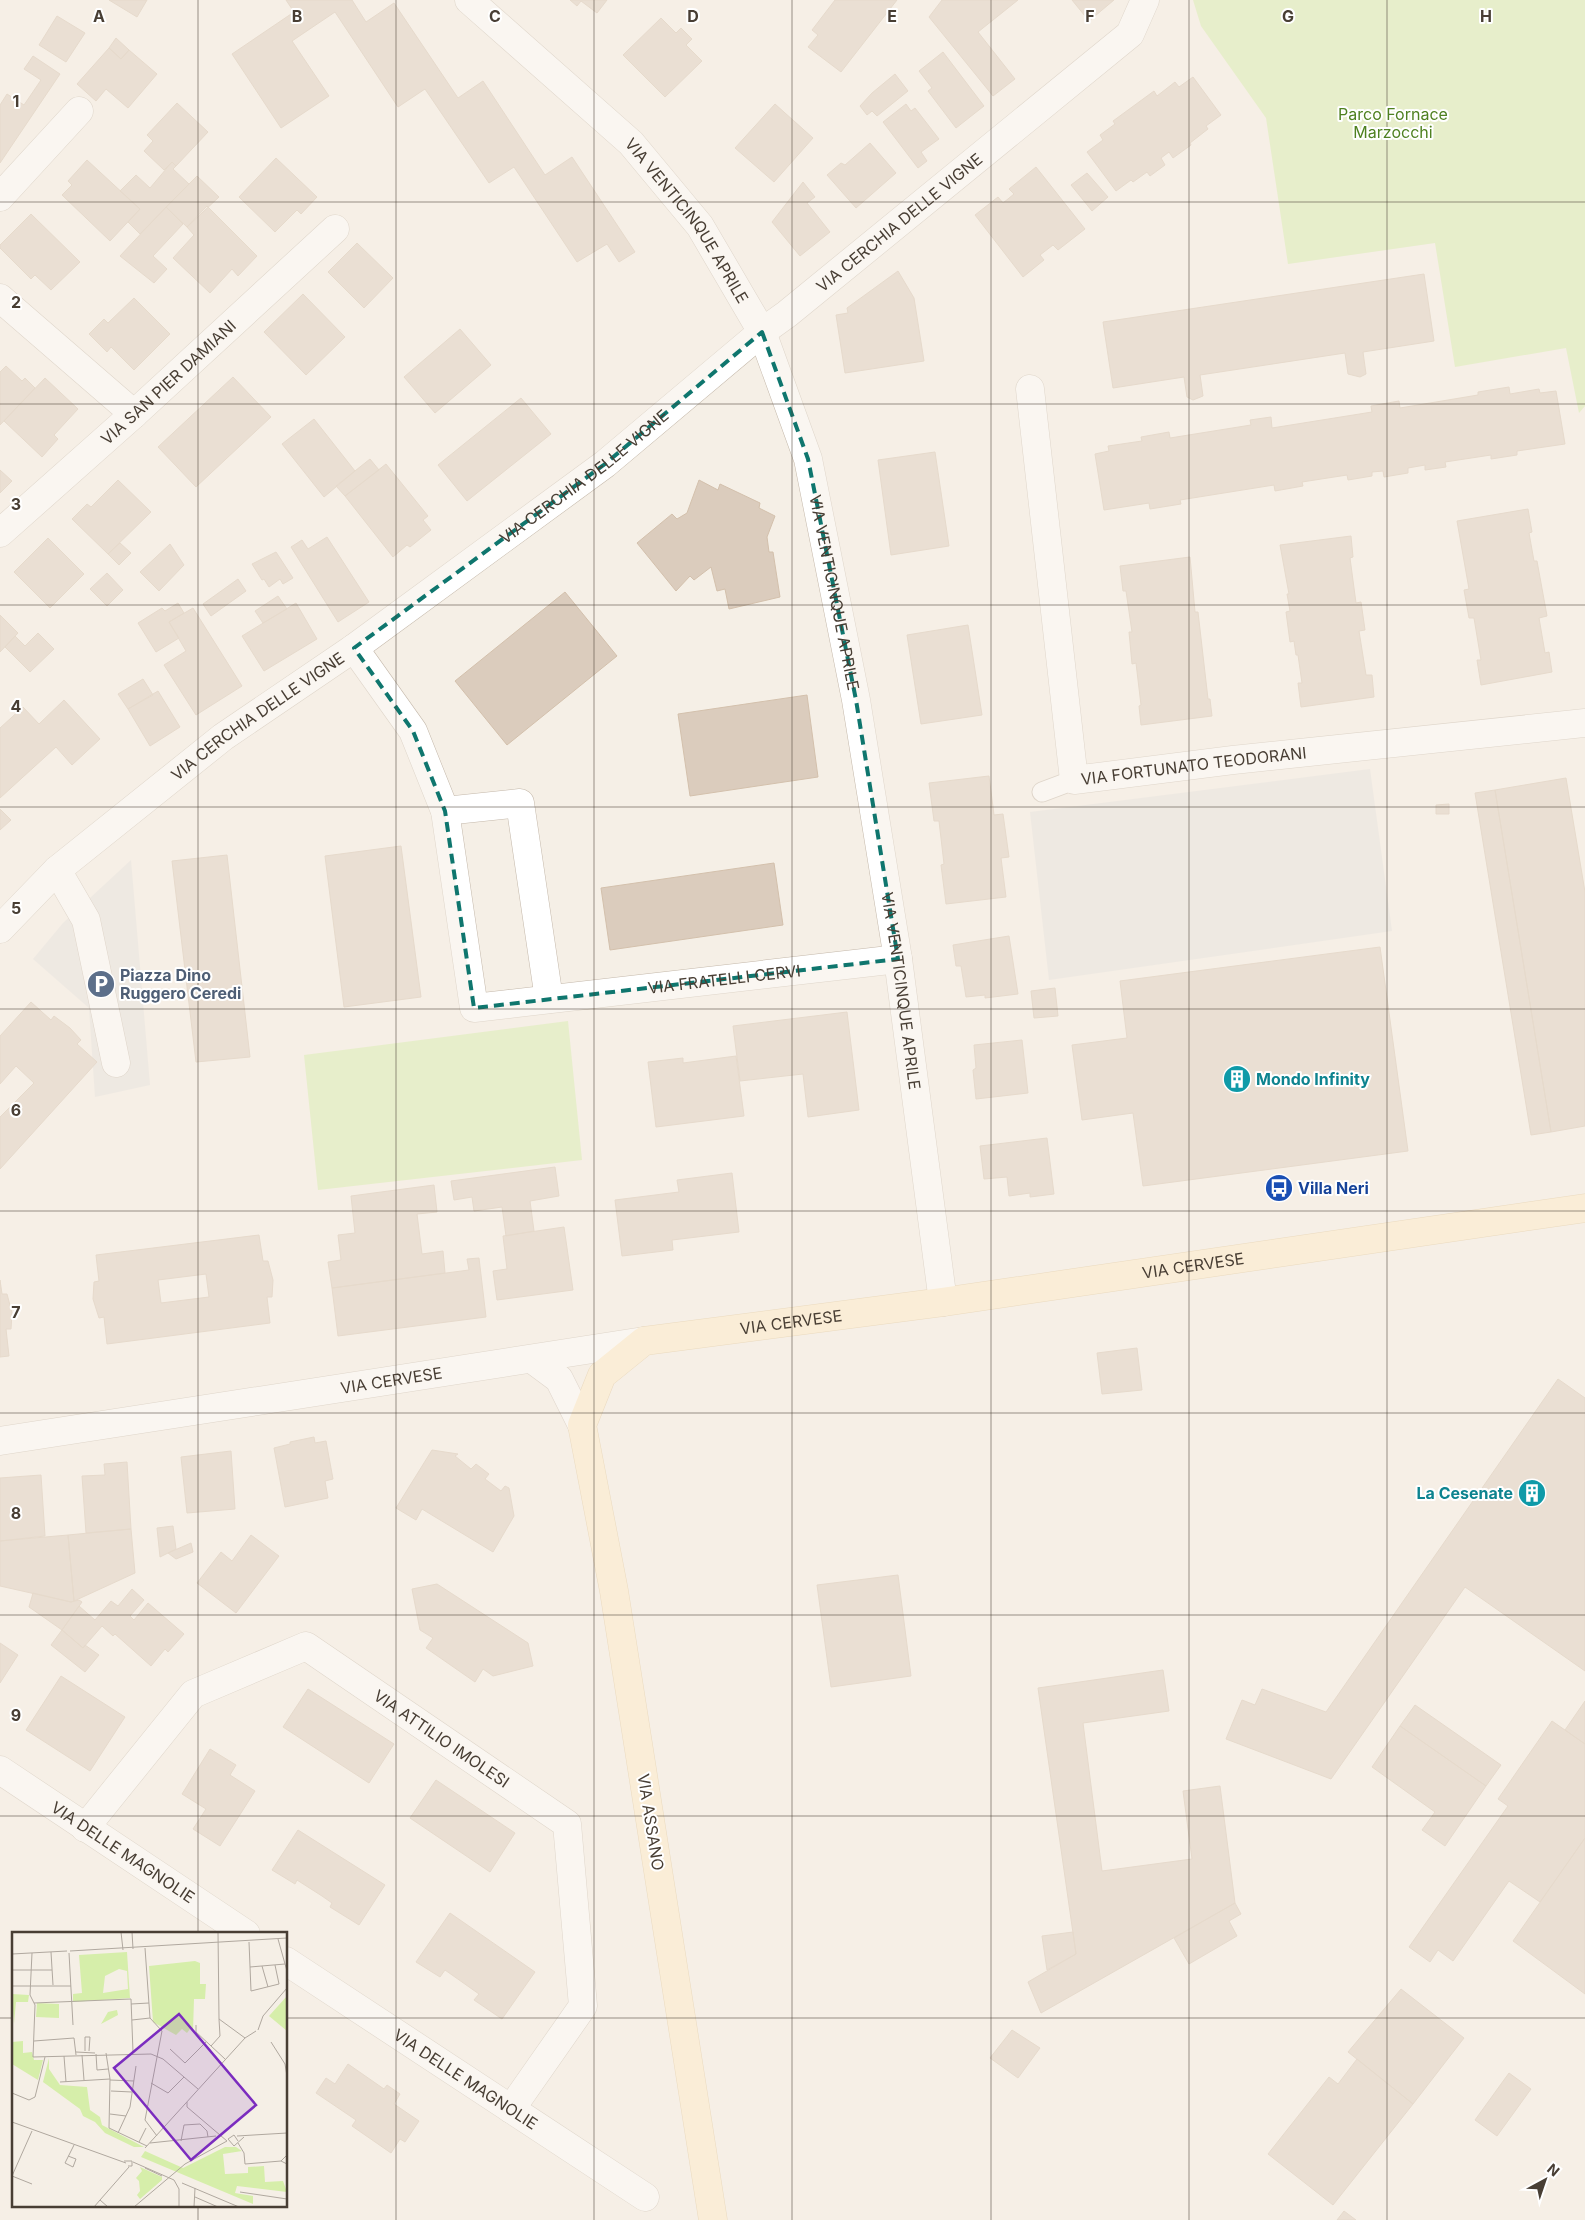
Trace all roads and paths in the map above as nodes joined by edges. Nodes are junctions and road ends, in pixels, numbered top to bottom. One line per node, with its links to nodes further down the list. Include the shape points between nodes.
1 (469, 0): 7 (street, VIA VENTICINQUE APRILE, via 631,143 700,226)
2 (1145, 0): 7 (street, VIA CERCHIA DELLE VIGNE, via 1130,34)
3 (80, 111): 4 (street)
4 (0, 197)
5 (335, 229): 9 (street, VIA SAN PIER DAMIANI)
6 (0, 298): 9 (street)
7 (762, 332): 11 (street, VIA CERCHIA DELLE VIGNE, via 606,464); 18 (street, VIA VENTICINQUE APRILE, via 808,459 856,700)
8 (1030, 389): 13 (street, VIA FORTUNATO TEODORANI)
9 (134, 414): 10 (street, VIA SAN PIER DAMIANI)
10 (0, 533)
11 (354, 648): 15 (street, VIA FRATELLI CERVI, via 413,730); 16 (street, VIA CERCHIA DELLE VIGNE, via 223,737)
12 (1585, 723): 13 (street, VIA FORTUNATO TEODORANI)
13 (1074, 780): 14 (lane)
14 (1042, 792)
15 (446, 811): 19 (street, via 520,803); 19 (street, VIA FRATELLI CERVI, via 474,1008)
16 (57, 870): 17 (street, VIA CERCHIA DELLE VIGNE); 20 (street, via 86,920)
17 (0, 929)
18 (898, 959): 19 (street, VIA FRATELLI CERVI); 22 (street, VIA VENTICINQUE APRILE)
19 (549, 999)
20 (116, 1063)
21 (1585, 1208): 22 (street, VIA CERVESE)
22 (943, 1302): 23 (street, VIA CERVESE)
23 (644, 1341): 24 (street, VIA CERVESE); 25 (street, via 602,1375)
24 (532, 1359): 25 (street, VIA ASSANO, via 559,1379); 26 (street, VIA CERVESE)
25 (582, 1425): 33 (street, VIA ASSANO, via 614,1591)
26 (0, 1441)
27 (0, 1770): 28 (street, VIA DELLE MAGNOLIE)
28 (85, 1828): 29 (street, VIA DELLE MAGNOLIE); 31 (street, VIA ATTILIO IMOLESI, via 193,1694 306,1646 567,1824 583,2006)
29 (243, 1932)
30 (288, 1961): 31 (street, VIA DELLE MAGNOLIE)
31 (511, 2109): 32 (street, VIA DELLE MAGNOLIE)
32 (645, 2197)
33 (714, 2220)

